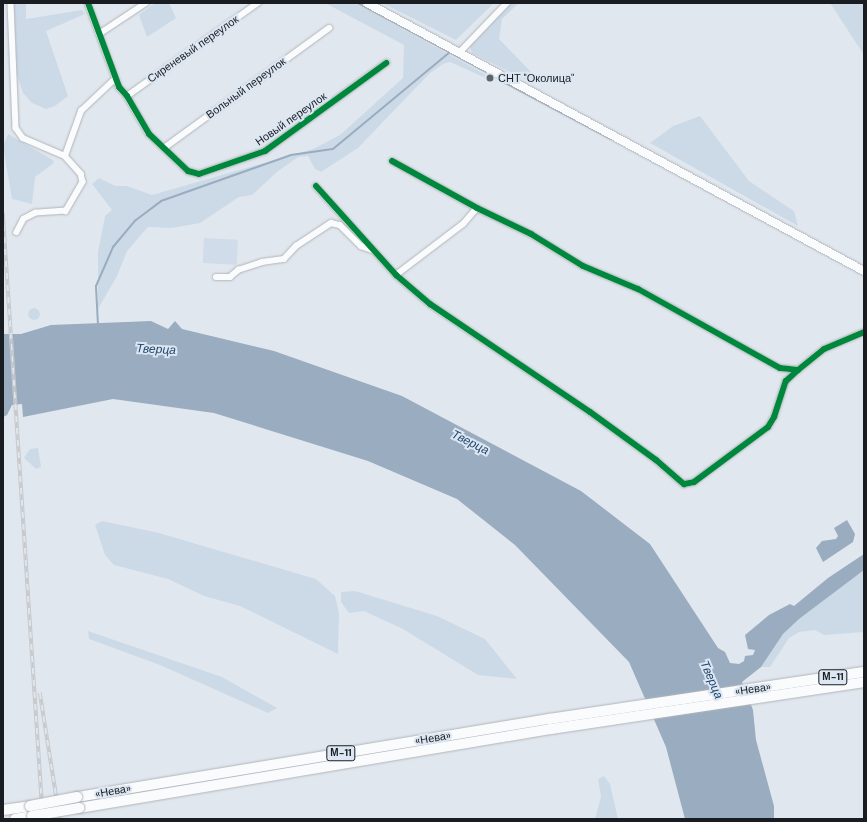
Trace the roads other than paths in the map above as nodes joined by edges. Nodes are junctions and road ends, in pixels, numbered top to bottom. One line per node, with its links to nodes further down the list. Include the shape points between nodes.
1 (11, 3): 14 (street, via 16,128 23,138)
2 (88, 3): 8 (street)
3 (146, 3): 8 (street)
4 (258, 3): 12 (street, Сиреневый переулок)
5 (367, 3): 9 (main road)
6 (507, 3): 9 (street)
7 (329, 28): 13 (street, Вольный переулок)
8 (99, 34): 11 (street)
9 (460, 52): 20 (main road)
10 (386, 63): 13 (street, Новый переулок, via 265,151 199,174 188,171)
11 (115, 79): 12 (street); 14 (street, via 81,111)
12 (127, 96): 13 (street, via 149,134)
13 (164, 148)
14 (65, 156): 18 (street, via 81,174 83,182 80,191 66,211 36,213 24,219)
15 (392, 161): 17 (street)
16 (316, 186): 19 (street)
17 (477, 208): 21 (street, via 462,224); 24 (street, via 531,234 583,266 638,289 780,368)
18 (17, 232)
19 (374, 251): 21 (street); 22 (street, via 361,246 340,225 331,223 296,246 284,259 262,262 238,270 230,277)
20 (864, 271)
21 (396, 275): 24 (street, via 430,304 590,412 656,460 684,484 694,482 768,427 786,381)
22 (216, 276)
23 (864, 332): 24 (street, via 824,349)
24 (798, 370)
25 (864, 672): 27 (highway, «Нева» / М-11)
26 (864, 682): 27 (highway, «Нева» / М-11)
27 (803, 687): 28 (highway, «Нева» / М-11)
28 (607, 716): 29 (highway, «Нева» / М-11, bridge); 30 (highway, «Нева» / М-11, bridge)
29 (3, 810)
30 (15, 819)

